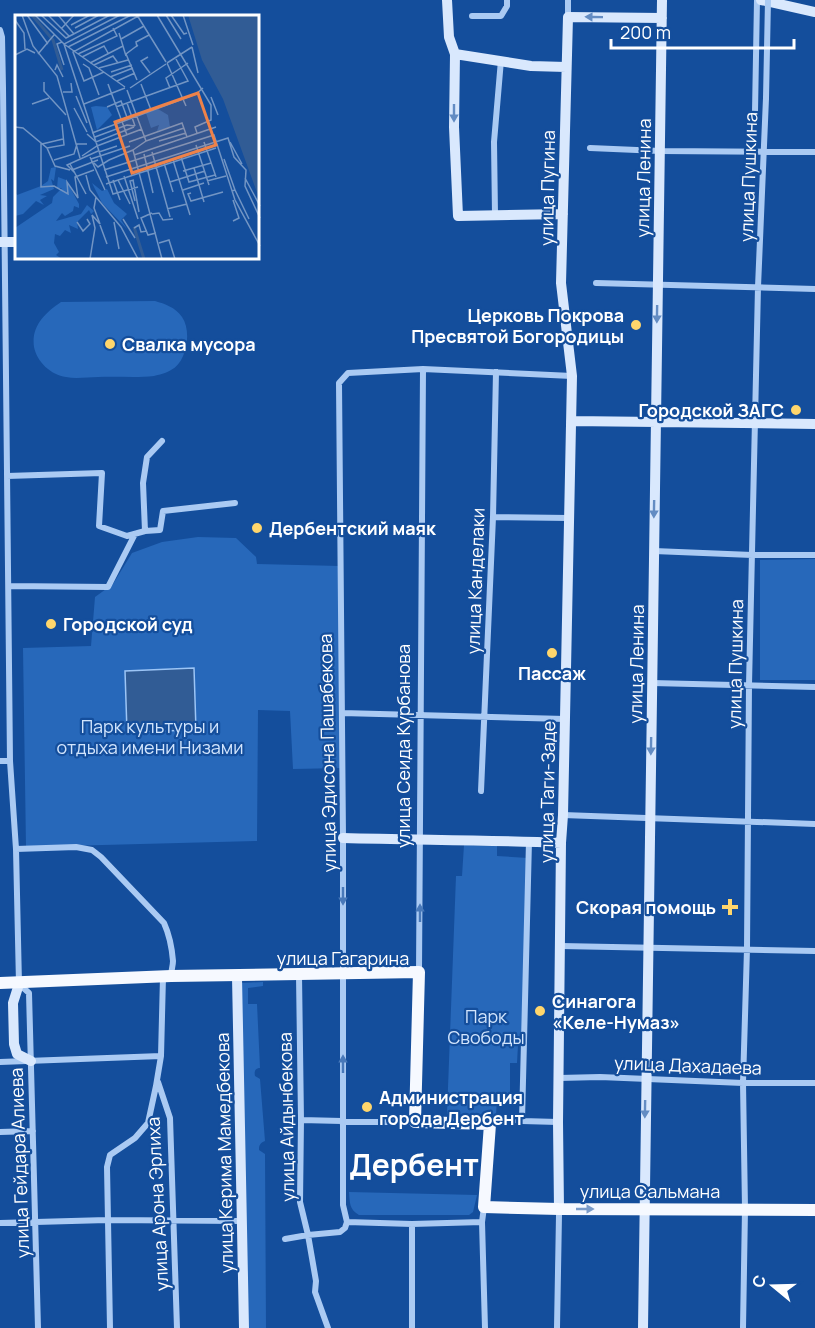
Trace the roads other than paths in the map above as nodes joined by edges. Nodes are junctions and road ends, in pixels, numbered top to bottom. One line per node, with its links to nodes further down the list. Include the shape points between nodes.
1 (447, 0): 12 (street, via 449,37)
2 (507, 0): 8 (street, via 501,16)
3 (568, 0): 9 (street, улица Пугина)
4 (662, 0): 10 (street, улица Ленина)
5 (759, 0): 7 (street); 15 (street)
6 (768, 0): 18 (street, улица Пушкина, bridge)
7 (815, 12)
8 (472, 16)
9 (568, 17): 10 (street, one-way to 9); 14 (street, улица Пугина)
10 (662, 18): 17 (street, улица Ленина)
11 (0, 30): 22 (street, улица Гейдара Алиева)
12 (455, 54): 13 (street); 21 (street, one-way to 21, via 458,216)
13 (501, 60): 14 (street); 21 (street, via 494,142)
14 (566, 67): 20 (street, улица Пугина)
15 (755, 112)
16 (590, 148): 17 (street)
17 (660, 151): 18 (street); 24 (street, улица Ленина)
18 (765, 152): 19 (street); 25 (street, улица Пушкина)
19 (815, 152)
20 (563, 214): 21 (street); 29 (street, улица Пугина, via 561,283)
21 (495, 215)
22 (7, 242): 35 (street, улица Гейдара Алиева)
23 (596, 283): 24 (street)
24 (658, 285): 25 (street); 31 (street, улица Ленина, one-way to 31)
25 (758, 287): 26 (street); 32 (street, улица Пушкина)
26 (815, 289)
27 (423, 369): 28 (street); 48 (street, улица Эдисона Пашабекова, via 348,373 339,383); 49 (street, улица Сеида Курбанова)
28 (496, 372): 29 (street); 37 (street, улица Канделаки)
29 (572, 376): 30 (street, улица Таги-Заде)
30 (571, 421): 31 (street); 38 (street, улица Таги-Заде)
31 (656, 423): 32 (street); 41 (street, улица Ленина, one-way to 41)
32 (756, 423): 33 (street); 42 (street, улица Пушкина)
33 (815, 424)
34 (162, 441): 39 (street, via 147,457 143,483)
35 (7, 476): 40 (street, via 102,473 99,526 127,536); 44 (street, улица Гейдара Алиева)
36 (235, 503): 39 (street, via 163,511 160,530)
37 (493, 517): 38 (street); 50 (street, улица Канделаки)
38 (569, 518): 51 (street, улица Таги-Заде)
39 (145, 531): 40 (street)
40 (135, 534): 44 (street, via 108,587)
41 (653, 551): 42 (street); 45 (street, улица Ленина)
42 (752, 555): 43 (street); 46 (street, улица Пушкина)
43 (815, 555)
44 (9, 586): 53 (street, улица Гейдара Алиева)
45 (652, 683): 46 (street); 56 (street, улица Ленина, one-way to 56)
46 (749, 686): 47 (street); 57 (street, улица Пушкина)
47 (815, 687)
48 (342, 713): 49 (street); 59 (street, улица Эдисона Пашабекова)
49 (420, 715): 50 (street); 60 (street, улица Сеида Курбанова)
50 (485, 717): 51 (street); 54 (street, улица Канделаки)
51 (565, 719): 55 (street, улица Таги-Заде)
52 (0, 760): 53 (street)
53 (10, 760): 63 (street, улица Гейдара Алиева)
54 (481, 791)
55 (563, 815): 56 (street); 62 (street, улица Таги-Заде)
56 (650, 818): 57 (street); 65 (street, улица Ленина)
57 (748, 822): 58 (street); 66 (street, улица Пушкина)
58 (815, 825)
59 (343, 838): 60 (street); 69 (street, улица Эдисона Пашабекова, one-way to 69)
60 (420, 840): 61 (street); 68 (street, улица Сеида Курбанова, one-way to 60)
61 (529, 841): 62 (street); 85 (street)
62 (561, 843): 64 (street, улица Таги-Заде)
63 (16, 849): 71 (street, via 76,847 92,850 101,857 164,923 173,963); 73 (street, улица Гейдара Алиева)
64 (561, 946): 65 (street); 78 (street, улица Таги-Заде)
65 (648, 947): 66 (street); 80 (street, улица Ленина)
66 (747, 949): 67 (street); 81 (street, улица Пушкина)
67 (815, 951)
68 (419, 972): 69 (main road, улица Гагарина); 86 (main road, улица Сеида Курбанова)
69 (343, 974): 70 (main road, улица Гагарина); 84 (street, улица Эдисона Пашабекова, one-way to 69); 86 (main road, улица Гагарина, via 417,973)
70 (299, 975): 71 (main road, улица Гагарина); 72 (main road, улица Гагарина); 83 (street, улица Айдынбекова)
71 (167, 977): 72 (main road, улица Гагарина); 73 (main road, улица Гагарина); 75 (street)
72 (237, 977): 98 (street, улица Керима Мамедбекова)
73 (19, 983): 74 (main road, улица Гагарина); 76 (street, улица Гейдара Алиева, via 29,993); 76 (street, via 13,1003 14,1044 17,1054)
74 (0, 984)
75 (161, 1056): 76 (street); 79 (street)
76 (31, 1060): 77 (street); 89 (street, улица Гейдара Алиева)
77 (0, 1062)
78 (559, 1078): 80 (street, улица Дахадаева); 87 (street, улица Таги-Заде)
79 (158, 1079): 96 (street, via 148,1123 135,1138 110,1155); 97 (street, улица Арона Эрлиха, via 170,1118)
80 (645, 1080): 81 (street, улица Дахадаева); 92 (street, улица Ленина, one-way to 92)
81 (743, 1083): 82 (street, улица Дахадаева); 93 (street, улица Пушкина)
82 (815, 1083)
83 (302, 1120): 84 (street); 104 (street, улица Айдынбекова, via 300,1202)
84 (342, 1121): 86 (street); 100 (street, улица Эдисона Пашабекова, via 343,1205)
85 (522, 1121): 87 (street); 88 (street, via 500,1118)
86 (414, 1122): 88 (main road)
87 (558, 1122): 95 (street, улица Таги-Заде)
88 (489, 1124): 91 (main road)
89 (33, 1131): 90 (street); 99 (street, улица Гейдара Алиева)
90 (0, 1132)
91 (484, 1207): 95 (main road, улица Сальмана); 101 (street)
92 (644, 1208): 93 (main road, улица Сальмана); 95 (main road, улица Сальмана, one-way to 92); 114 (street, улица Ленина)
93 (745, 1209): 94 (main road, улица Сальмана); 115 (street, улица Пушкина)
94 (815, 1210)
95 (559, 1212): 113 (street, улица Таги-Заде)
96 (107, 1220): 97 (street); 99 (street); 107 (street)
97 (175, 1220): 98 (street); 108 (street, улица Арона Эрлиха)
98 (242, 1221): 109 (street, улица Керима Мамедбекова)
99 (36, 1222): 102 (street); 106 (street, улица Гейдара Алиева)
100 (347, 1222): 103 (street); 104 (street, via 340,1232)
101 (483, 1222): 103 (street); 112 (street)
102 (0, 1223)
103 (412, 1224): 111 (street)
104 (308, 1234): 105 (street); 110 (street, улица Айдынбекова, via 315,1292)
105 (285, 1239)
106 (38, 1328)
107 (111, 1328)
108 (177, 1328)
109 (244, 1328)
110 (328, 1328)
111 (412, 1328)
112 (485, 1328)
113 (557, 1328)
114 (642, 1328)
115 (742, 1328)

